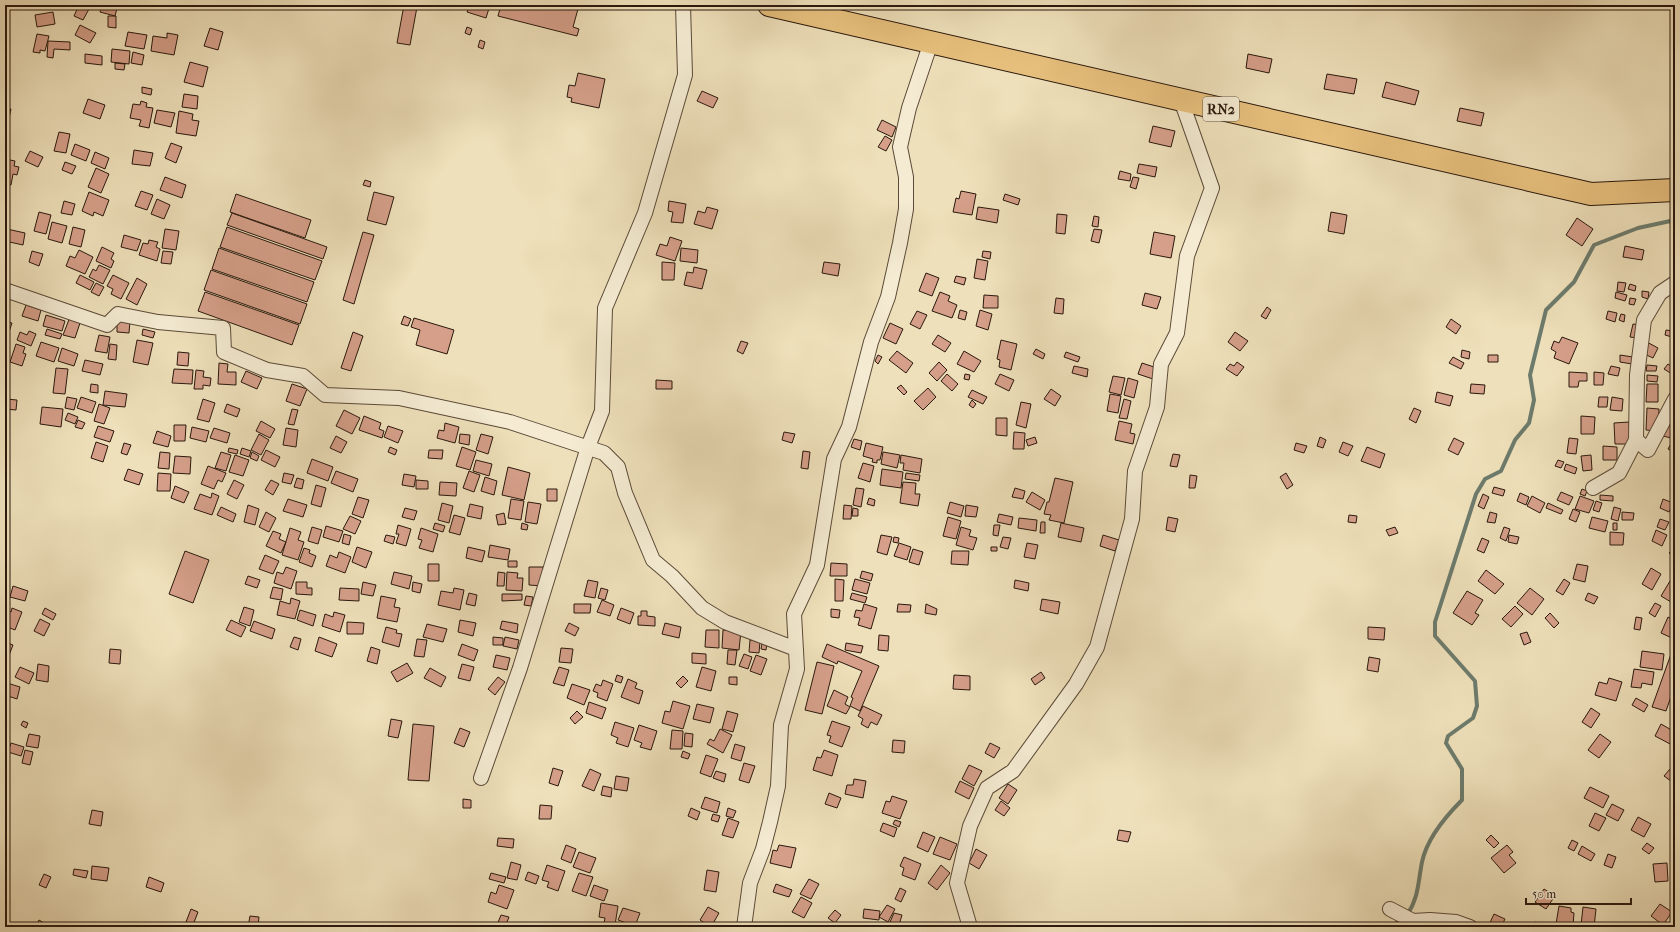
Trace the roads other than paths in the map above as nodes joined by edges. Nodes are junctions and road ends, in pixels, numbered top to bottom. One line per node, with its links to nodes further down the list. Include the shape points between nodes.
1 (683, 5): 10 (street, via 685,75 645,213 605,308 602,411)
2 (769, 5): 3 (highway, RN2)
3 (931, 42): 4 (highway, RN2); 12 (street, via 909,108 900,147 906,177 906,209 900,244 888,297 871,342 848,427 834,459 817,564 794,614)
4 (1181, 100): 5 (highway, RN2, via 1591,194); 16 (street, via 1212,188 1187,256 1177,333 1161,364 1157,407 1135,471 1132,519 1097,647 1076,684 1013,772 987,788 970,826 957,883)
5 (1675, 190)
6 (1675, 283): 9 (street, via 1660,293 1644,320 1637,375)
7 (5, 290): 10 (street, via 107,324 118,314 158,322 223,328 224,352 267,370 303,376 325,395 399,398 510,422)
8 (1675, 398): 9 (street, via 1648,450)
9 (1636, 440): 11 (street, via 1619,473)
10 (588, 447): 12 (street, via 604,453 618,467 625,493 653,560 702,608 725,622); 13 (street, via 520,668)
11 (1593, 488)
12 (796, 649): 15 (street, via 797,669 781,726 778,786 763,849 750,884)
13 (482, 778)
14 (1390, 909): 17 (street, via 1413,921 1456,922)
15 (744, 927)
16 (970, 927)
17 (1470, 927)

